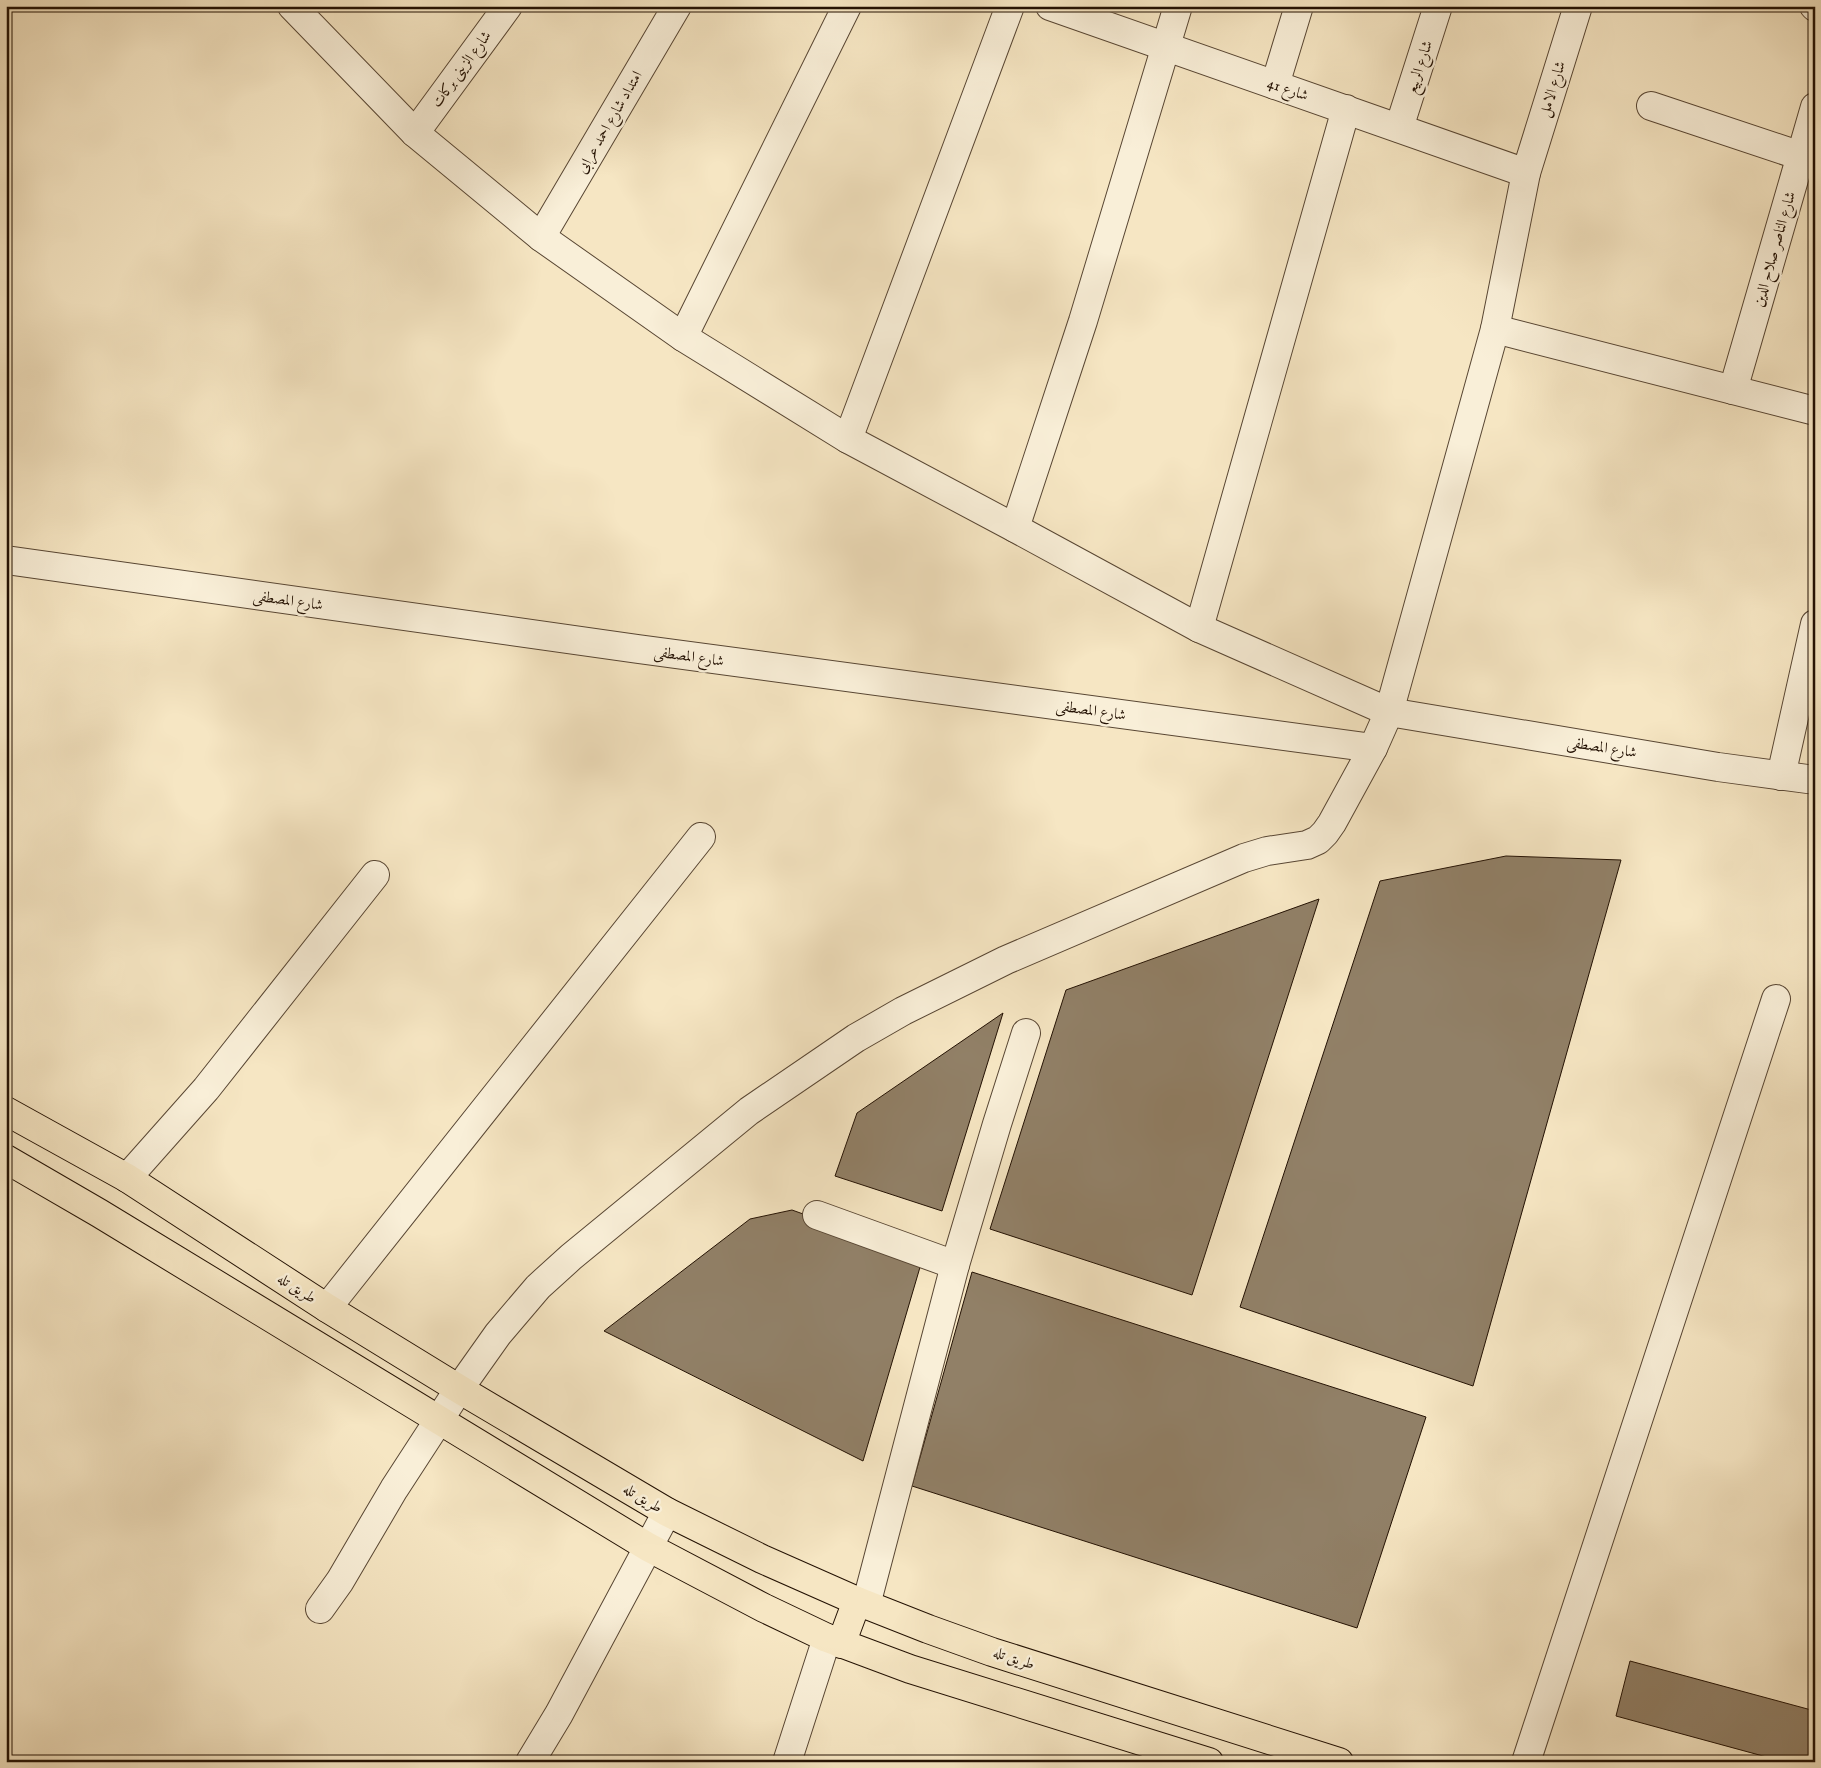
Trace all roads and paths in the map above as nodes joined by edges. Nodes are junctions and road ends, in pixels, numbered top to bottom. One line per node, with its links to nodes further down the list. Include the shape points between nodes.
1 (292, 6): 17 (street, شارع المصطفى)
2 (508, 6): 17 (street, شارع الزينى بركات)
3 (676, 6): 20 (street, امتداد شارع احمد عرابى)
4 (847, 6): 22 (street)
5 (1010, 6): 25 (street)
6 (1050, 6): 11 (street, شارع 41)
7 (1178, 6): 11 (street)
8 (1299, 6): 12 (street)
9 (1438, 6): 16 (street, شارع الربيع)
10 (1578, 6): 19 (street, شارع الامل)
11 (1166, 47): 12 (street, شارع 41); 26 (street, via 1083,321)
12 (1275, 85): 15 (street, شارع 41)
13 (1651, 106): 18 (street)
14 (1815, 107): 18 (street, شارع الناصر صلاح الدين)
15 (1346, 109): 16 (street, شارع 41); 29 (street)
16 (1399, 128): 19 (street, شارع 41)
17 (415, 133): 20 (street, شارع المصطفى)
18 (1801, 156): 23 (street, شارع الناصر صلاح الدين)
19 (1526, 173): 21 (street, شارع الامل)
20 (541, 238): 22 (street, شارع المصطفى)
21 (1494, 329): 23 (street); 30 (street, شارع الامل)
22 (684, 337): 25 (street, شارع المصطفى)
23 (1733, 390): 24 (street)
24 (1815, 411)
25 (848, 439): 26 (street, شارع المصطفى)
26 (1015, 528): 29 (street, شارع المصطفى)
27 (6, 560): 31 (street, شارع المصطفى, via 648,651)
28 (1815, 624): 32 (street)
29 (1199, 628): 30 (street, شارع المصطفى)
30 (1389, 712): 31 (street, شارع الامل); 32 (street, شارع المصطفى)
31 (1373, 748): 44 (street, شارع الامل, via 1332,824 1318,840 1244,858 1006,960 856,1038 749,1110 538,1288 498,1334)
32 (1781, 776): 33 (street, شارع المصطفى)
33 (1815, 780)
34 (701, 837): 43 (street)
35 (375, 875): 40 (street, via 206,1089)
36 (1776, 999): 55 (street)
37 (1026, 1034): 42 (street)
38 (6, 1111): 40 (main road, طريق تله)
39 (6, 1159): 45 (main road)
40 (126, 1178): 43 (main road, طريق تله)
41 (817, 1215): 42 (street)
42 (955, 1265): 48 (street)
43 (327, 1308): 44 (main road, طريق تله)
44 (459, 1389): 45 (street, شارع الامل); 46 (main road, طريق تله)
45 (439, 1420): 47 (main road); 49 (street, شارع الامل)
46 (667, 1512): 47 (street); 48 (main road, طريق تله)
47 (648, 1547): 50 (main road); 51 (street)
48 (861, 1603): 50 (main road); 54 (main road, طريق تله, via 992,1652)
49 (320, 1609)
50 (834, 1641): 52 (street); 53 (main road, via 910,1669)
51 (530, 1762)
52 (787, 1762)
53 (1208, 1762)
54 (1339, 1762)
55 (1526, 1762)

